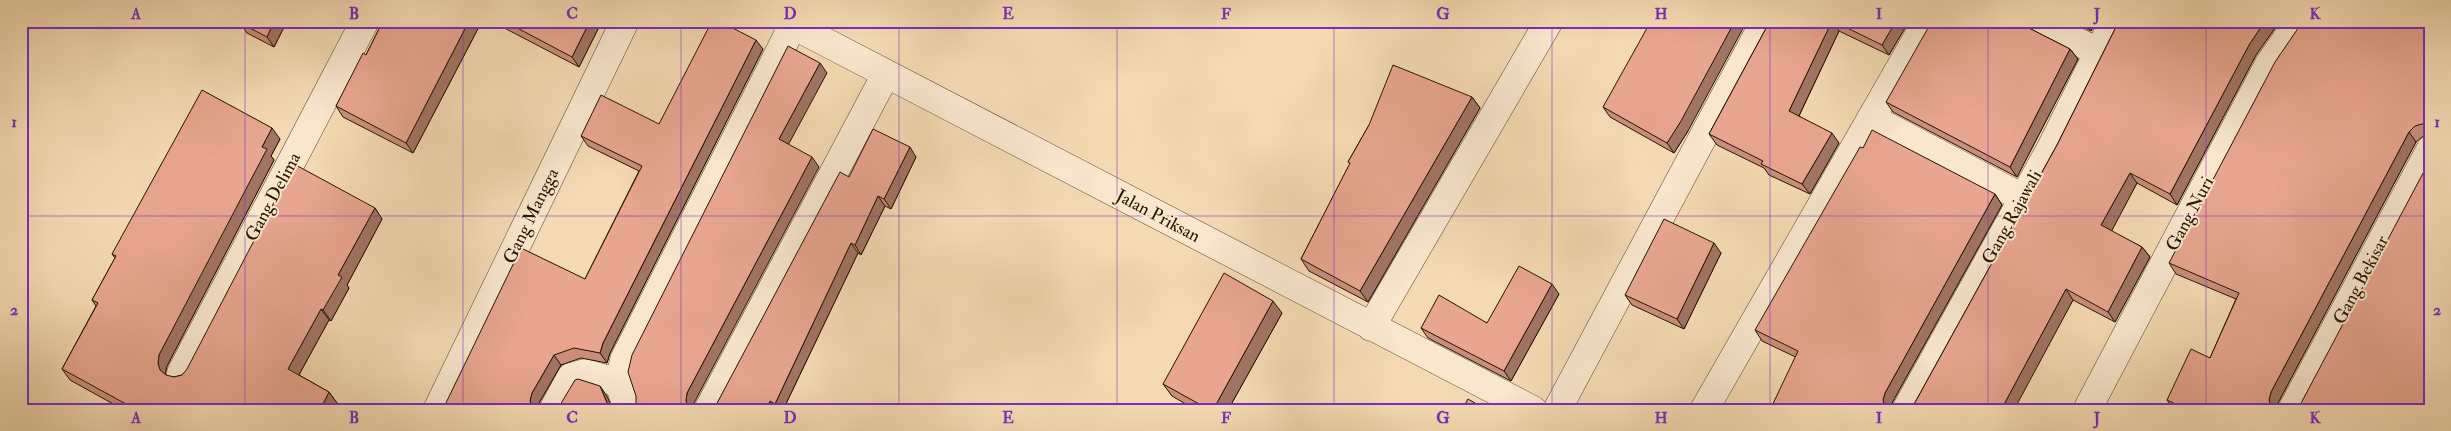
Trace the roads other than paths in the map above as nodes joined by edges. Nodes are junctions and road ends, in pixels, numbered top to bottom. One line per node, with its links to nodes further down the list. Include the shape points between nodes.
1 (365, 21): 16 (street, Gang Delima)
2 (625, 21): 18 (street, Gang Mangga)
3 (1549, 21): 15 (street)
4 (1765, 21): 23 (street)
5 (1927, 21): 12 (street)
6 (2036, 21): 10 (street)
7 (2114, 21): 10 (street, Gang Rajawali)
8 (2299, 21): 26 (street, Gang Nuri, via 2269,64)
9 (789, 23): 11 (street, Jalan Priksan); 17 (street, via 624,360)
10 (2098, 52): 14 (street, Gang Rajawali)
11 (886, 74): 15 (street, Jalan Priksan); 21 (street)
12 (1871, 118): 14 (street); 24 (street)
13 (2430, 150): 27 (street, Gang Bekisar)
14 (2023, 198): 25 (street, Gang Rajawali)
15 (1371, 327): 22 (street, Jalan Priksan)
16 (181, 373)
17 (619, 383): 19 (street, via 585,373 571,377); 20 (street)
18 (437, 410)
19 (553, 410)
20 (628, 410)
21 (708, 410)
22 (1533, 410)
23 (1557, 410)
24 (1704, 410)
25 (1906, 410)
26 (2087, 410)
27 (2292, 410)

